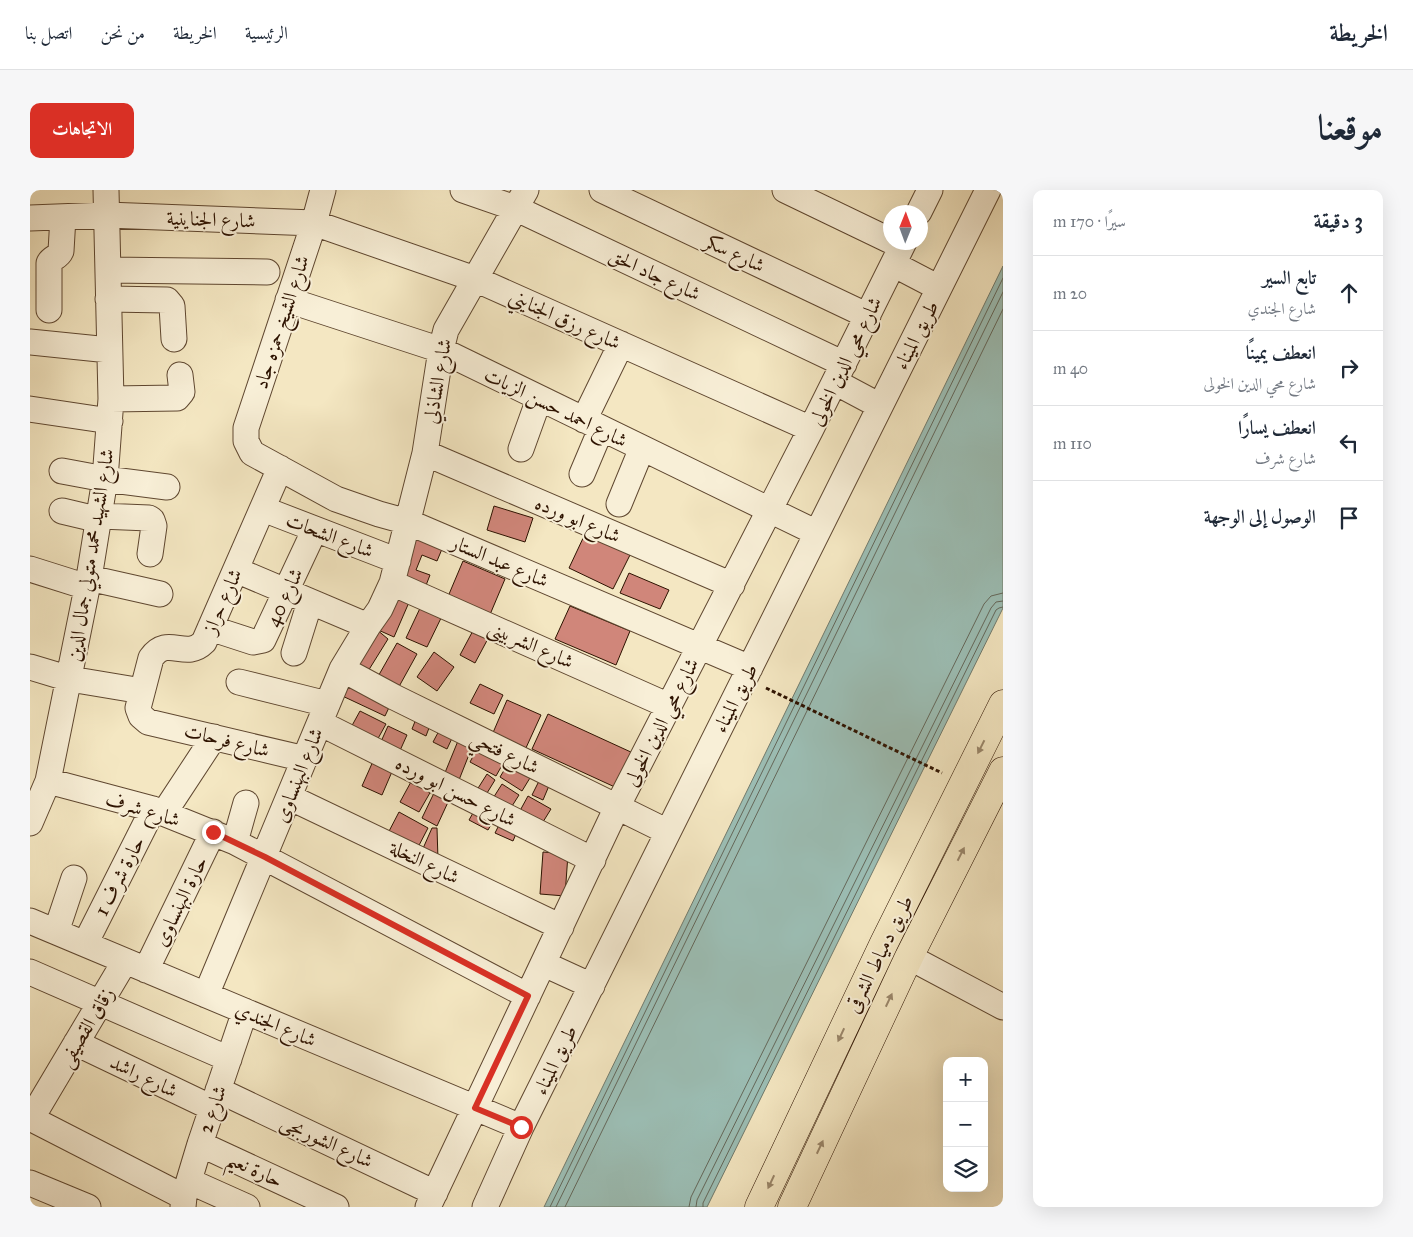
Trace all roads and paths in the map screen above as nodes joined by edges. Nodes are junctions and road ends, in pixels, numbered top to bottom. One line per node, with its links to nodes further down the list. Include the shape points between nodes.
1 (106, 190): 10 (street, شارع الشهيد محمد متولي جمال الدين)
2 (323, 190): 13 (street, شارع الشيخ حمزه جاد)
3 (463, 190): 8 (street, شارع جاد الحق)
4 (602, 190): 24 (street, شارع سكر)
5 (785, 190): 14 (street)
6 (930, 190): 9 (street)
7 (988, 190): 20 (street, طريق الميناء)
8 (521, 199): 19 (street, شارع الشاذلي); 30 (street, شارع جاد الحق)
9 (922, 205)
10 (107, 215): 11 (street, شارع الجناينية); 13 (street, شارع الجناينية); 17 (street, شارع الشهيد محمد متولي جمال الدين)
11 (63, 216): 12 (street, شارع الجناينية); 23 (street, via 61,251 49,266)
12 (30, 218)
13 (314, 223): 19 (street, شارع رزق الجنايني); 22 (street, شارع الشيخ حمزه جاد)
14 (883, 240)
15 (896, 250): 24 (street, شارع محي الدين الخولى)
16 (900, 250): 20 (street)
17 (108, 270): 18 (street); 21 (street, شارع الشهيد محمد متولي جمال الدين)
18 (267, 272)
19 (475, 279): 27 (street, شارع رزق الجنايني); 29 (street, شارع الشاذلي, via 446,330)
20 (939, 288): 33 (street, طريق الميناء)
21 (108, 299): 25 (street, via 167,300 172,306); 28 (street, شارع الشهيد محمد متولي جمال الدين)
22 (288, 300): 29 (street, شارع احمد حسن الزيات); 40 (street, شارع الشيخ حمزه جاد, via 246,428 246,441)
23 (49, 310)
24 (868, 316): 30 (street, شارع محي الدين الخولى)
25 (174, 339)
26 (30, 342): 28 (street)
27 (621, 344): 36 (street); 37 (street, شارع رزق الجنايني)
28 (108, 350): 35 (street, شارع الشهيد محمد متولي جمال الدين)
29 (441, 350): 32 (street, شارع احمد حسن الزيات); 41 (street, شارع الشاذلي)
30 (840, 373): 33 (street, شارع جاد الحق); 37 (street, شارع محي الدين الخولى)
31 (180, 375): 35 (street, via 182,392 177,398)
32 (539, 398): 36 (street, شارع احمد حسن الزيات); 39 (street)
33 (880, 406): 54 (street, طريق الميناء)
34 (30, 409): 35 (street)
35 (110, 410): 45 (street, شارع الشهيد محمد متولي جمال الدين)
36 (593, 424): 38 (street, شارع احمد حسن الزيات); 44 (street)
37 (811, 429): 49 (street, شارع محي الدين الخولى)
38 (642, 448): 47 (street); 49 (street, شارع احمد حسن الزيات)
39 (520, 449)
40 (252, 452): 42 (street, شارع عبد الستار)
41 (425, 454): 52 (street, شارع الشاذلي); 60 (street, شارع ابو ورده)
42 (280, 468): 48 (street, شارع حراز); 52 (street, شارع عبد الستار, via 336,499)
43 (62, 472): 45 (street)
44 (582, 474)
45 (105, 480): 46 (street); 51 (street, شارع الشهيد محمد متولي جمال الدين)
46 (167, 487)
47 (619, 504)
48 (263, 509): 53 (street, شارع الشحات); 57 (street, شارع حراز)
49 (770, 510): 54 (street, شارع احمد حسن الزيات); 60 (street, شارع محي الدين الخولى)
50 (62, 511): 51 (street)
51 (100, 518): 55 (street, via 152,520); 59 (street, شارع الشهيد محمد متولي جمال الدين)
52 (408, 522): 58 (street, شارع الشاذلي); 66 (street, شارع عبد الستار)
53 (315, 529): 58 (street, شارع الشحات); 61 (street, شارع 40)
54 (817, 532): 70 (street, طريق الميناء)
55 (150, 554)
56 (30, 569): 59 (street)
57 (236, 570): 61 (street); 65 (street, شارع حراز)
58 (395, 572): 64 (street, شارع البهنساوى, via 380,609); 75 (street, شارع الشربينى)
59 (88, 583): 62 (street); 71 (street, شارع الشهيد محمد متولي جمال الدين)
60 (732, 584): 66 (street, شارع محي الدين الخولى)
61 (287, 591): 63 (street); 65 (street, شارع 40, via 266,637 260,642)
62 (160, 594)
63 (310, 602): 64 (street); 67 (street)
64 (368, 626): 69 (street, شارع البهنساوى)
65 (210, 628): 73 (street, شارع حراز, via 204,642 194,650 167,647 155,653)
66 (700, 646): 70 (street, شارع عبد الستار); 75 (street, شارع محي الدين الخولى)
67 (294, 653)
68 (30, 667): 71 (street)
69 (342, 669): 76 (street, شارع البهنساوى); 85 (street, شارع فتحي)
70 (747, 673): 82 (path); 88 (street, طريق الميناء)
71 (70, 678): 73 (street); 81 (street, شارع الشهيد محمد متولي جمال الدين)
72 (239, 682): 76 (street, شارع حسن ابو ورده)
73 (142, 691): 77 (street, شارع حراز, via 139,712)
74 (1003, 704): 82 (highway, طريق دمياط الشرقى, one-way to 82)
75 (670, 706): 85 (street, شارع محي الدين الخولى)
76 (324, 713): 79 (street, شارع البهنساوى); 91 (street, شارع حسن ابو ورده)
77 (148, 722): 78 (street, شارع فرحات)
78 (214, 737): 79 (street, شارع فرحات); 86 (street, حارة شرف 1)
79 (305, 759): 83 (street, شارع البهنساوى)
80 (1003, 771): 97 (highway, طريق دمياط الشرقى, one-way to 80)
81 (48, 781): 86 (street, شارع شرف); 87 (street, شارع الشهيد محمد متولي جمال الدين)
82 (963, 783): 121 (highway, طريق دمياط الشرقى, one-way to 121)
83 (289, 797): 90 (street, شارع البهنساوى); 94 (street, شارع النخلة)
84 (246, 803): 89 (street, حارة البهنساوى)
85 (618, 807): 88 (street, شارع فتحي); 91 (street, شارع محي الدين الخولى)
86 (158, 811): 89 (street, شارع شرف); 96 (street, حارة شرف 1)
87 (30, 824)
88 (668, 832): 101 (street, طريق الميناء)
89 (224, 837): 90 (street, شارع شرف); 99 (street, حارة البهنساوى)
90 (265, 857): 102 (street, شارع البهنساوى); 103 (street, شارع شرف)
91 (593, 860): 94 (street, شارع محي الدين الخولى)
92 (74, 878): 95 (street)
93 (30, 921): 95 (street, شارع الجندي)
94 (561, 927): 98 (street, شارع محي الدين الخولى)
95 (56, 932): 96 (street, شارع الجندي)
96 (85, 944): 99 (street, شارع الجندي)
97 (909, 957): 105 (street); 122 (highway, طريق دمياط الشرقى, one-way to 97)
98 (544, 964): 101 (street); 103 (street, شارع محي الدين الخولى)
99 (136, 965): 102 (street, شارع الجندي); 104 (street, زقاق القصيفى)
100 (30, 972): 104 (street)
101 (592, 986): 112 (street, طريق الميناء)
102 (206, 995): 106 (street, شارع الجندي)
103 (528, 996): 110 (street, شارع محي الدين الخولى)
104 (100, 1003): 107 (street, زقاق القصيفى); 108 (street)
105 (1003, 1007)
106 (245, 1011): 108 (street, شارع 2); 110 (street, شارع الجندي)
107 (76, 1043): 109 (street, شارع راشد); 111 (street, زقاق القصيفى)
108 (229, 1059): 109 (street, شارع 2)
109 (215, 1099): 113 (street, شارع 2); 116 (street, شارع الشوربجى)
110 (475, 1108): 112 (street, شارع الجندي); 116 (street, شارع محي الدين الخولى)
111 (30, 1118): 115 (street)
112 (521, 1127): 120 (street, طريق الميناء)
113 (200, 1144): 115 (street, شارع 2); 119 (street, حارة نعيم)
114 (30, 1183): 117 (street)
115 (185, 1195): 118 (street)
116 (432, 1200)
117 (88, 1207)
118 (247, 1207)
119 (336, 1207)
120 (485, 1207)
121 (759, 1207)
122 (792, 1207)

